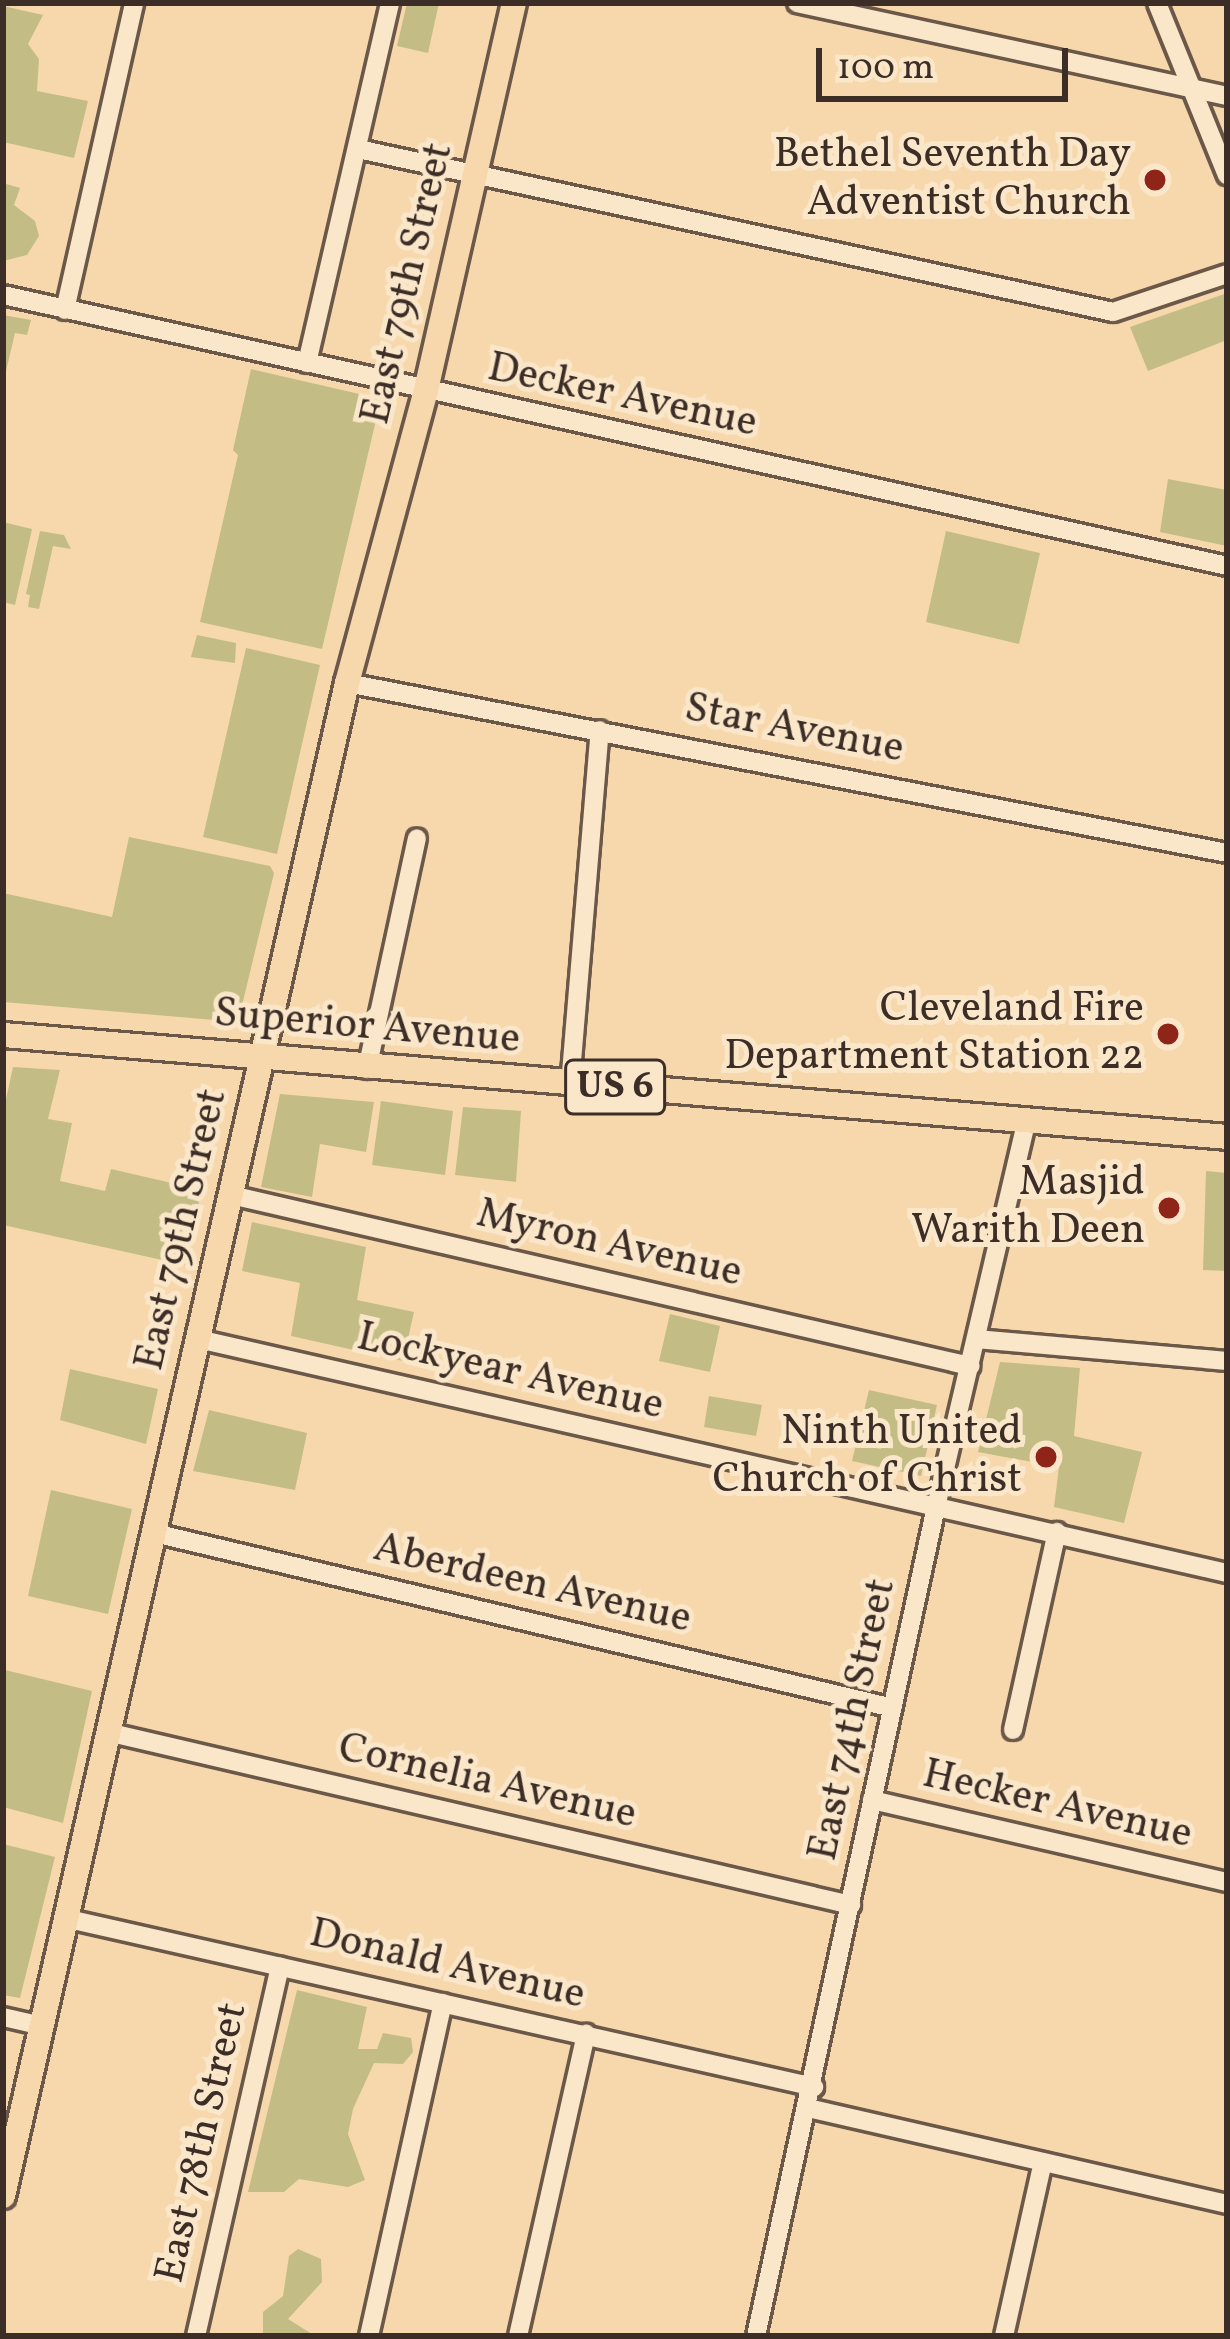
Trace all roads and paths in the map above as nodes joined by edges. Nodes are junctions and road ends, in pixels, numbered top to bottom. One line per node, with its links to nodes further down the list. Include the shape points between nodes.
1 (134, 3): 13 (street)
2 (390, 3): 8 (street)
3 (514, 3): 10 (main road, East 79th Street)
4 (797, 3): 6 (street)
5 (1157, 3): 6 (street)
6 (1187, 87): 7 (street); 9 (street)
7 (1227, 96)
8 (358, 149): 10 (street); 14 (street)
9 (1227, 175)
10 (476, 176): 11 (street, via 1113,312); 15 (main road, East 79th Street)
11 (1227, 274)
12 (3, 295): 13 (street, Decker Avenue)
13 (64, 310): 14 (street, Decker Avenue)
14 (307, 364): 15 (street, Decker Avenue)
15 (426, 391): 16 (street, Decker Avenue); 17 (main road, East 79th Street)
16 (1227, 566)
17 (347, 683): 18 (street, Star Avenue); 22 (main road, East 79th Street)
18 (600, 730): 20 (street, Star Avenue); 24 (street)
19 (416, 838): 23 (street)
20 (1227, 853)
21 (3, 1035): 22 (main road, Superior Avenue / US 6)
22 (263, 1058): 23 (main road, Superior Avenue / US 6); 27 (main road, East 79th Street)
23 (367, 1069): 24 (main road, Superior Avenue / US 6)
24 (570, 1085): 25 (main road, Superior Avenue / US 6)
25 (1027, 1119): 26 (main road, Superior Avenue / US 6); 29 (street, East 74th Street)
26 (1227, 1137)
27 (231, 1195): 28 (main road, East 79th Street); 31 (street, Myron Avenue)
28 (198, 1339): 32 (street, Lockyear Avenue); 33 (main road, East 79th Street)
29 (976, 1339): 30 (street); 31 (street, East 74th Street)
30 (1227, 1361)
31 (970, 1366): 32 (street, East 74th Street)
32 (936, 1507): 34 (street, Lockyear Avenue); 36 (street, East 74th Street)
33 (154, 1532): 36 (street, Aberdeen Avenue); 38 (main road, East 79th Street)
34 (1057, 1532): 35 (street, Lockyear Avenue); 37 (street)
35 (1227, 1573)
36 (893, 1708): 39 (street, East 74th Street)
37 (1012, 1730)
38 (107, 1732): 41 (street, Cornelia Avenue); 42 (main road, East 79th Street)
39 (872, 1800): 40 (street, Hecker Avenue); 41 (street, East 74th Street)
40 (1227, 1882)
41 (851, 1905): 48 (street, East 74th Street)
42 (64, 1918): 43 (street, Donald Avenue); 46 (main road, East 79th Street)
43 (280, 1966): 44 (street, Donald Avenue); 53 (street, East 78th Street)
44 (443, 2003): 47 (street, Donald Avenue); 54 (street)
45 (3, 2017): 46 (street)
46 (39, 2025): 51 (main road, East 79th Street)
47 (586, 2033): 48 (street, Donald Avenue); 55 (street)
48 (814, 2087): 49 (street, East 74th Street)
49 (808, 2108): 50 (street); 56 (street, East 74th Street)
50 (1043, 2162): 52 (street); 57 (street)
51 (3, 2196)
52 (1227, 2204)
53 (196, 2336)
54 (369, 2336)
55 (518, 2336)
56 (756, 2336)
57 (1004, 2336)

